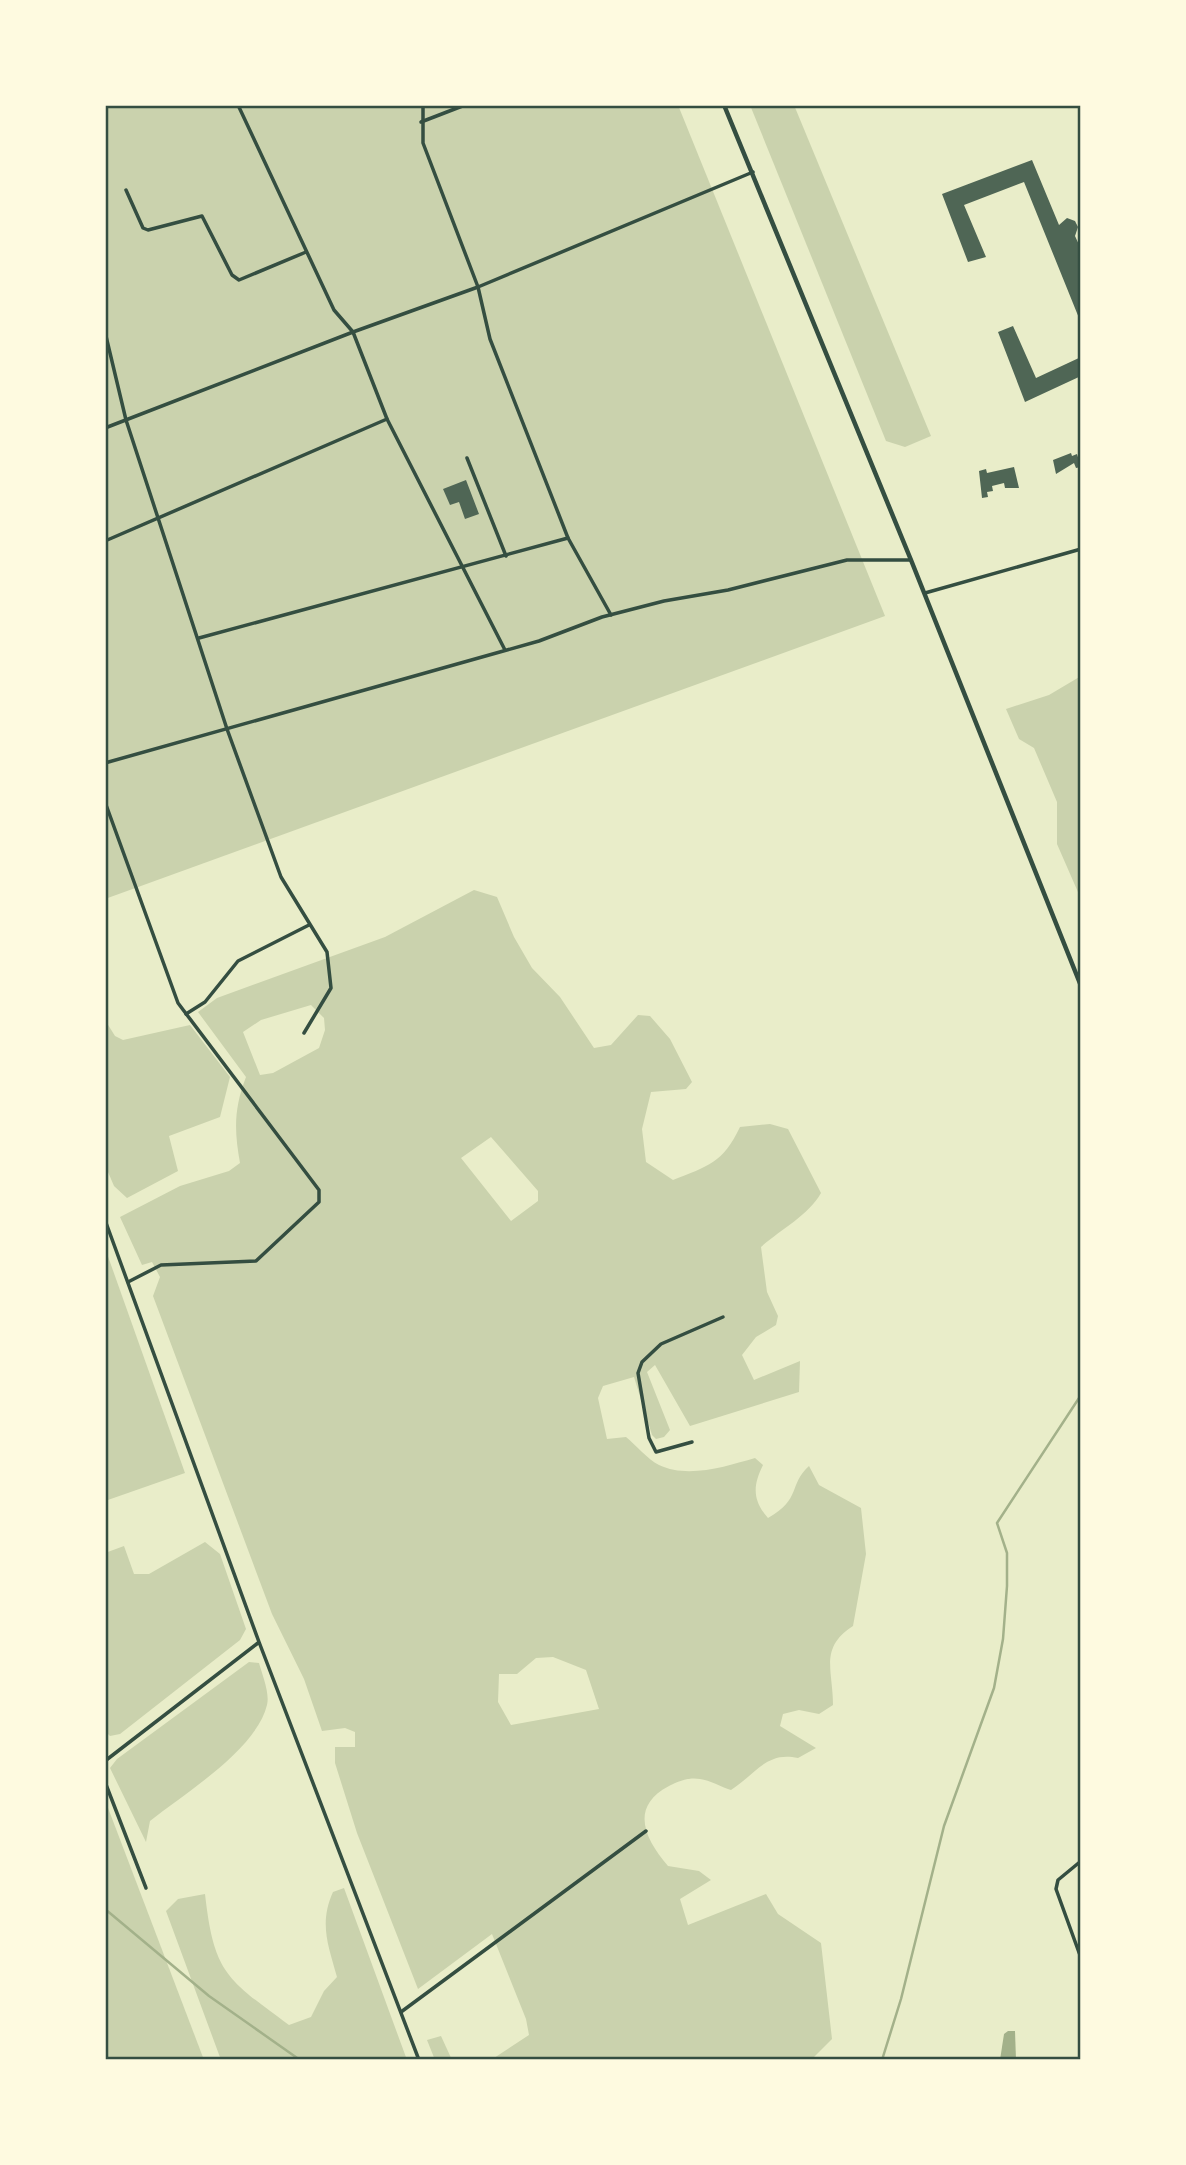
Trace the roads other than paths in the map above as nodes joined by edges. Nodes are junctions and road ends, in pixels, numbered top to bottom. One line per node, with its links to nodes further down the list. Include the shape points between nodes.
1 (238, 105): 8 (street)
2 (423, 105): 5 (street)
3 (466, 105): 5 (street)
4 (724, 105): 6 (street)
5 (421, 122): 9 (street, via 423,143)
6 (753, 172): 9 (street); 21 (street)
7 (126, 190): 8 (street, via 148,230 202,216 232,275 239,280)
8 (307, 252): 11 (street, via 334,310)
9 (478, 287): 11 (street); 17 (street, via 490,338)
10 (105, 332): 13 (street)
11 (353, 332): 12 (street); 13 (street)
12 (387, 419): 16 (street); 22 (street)
13 (127, 420): 14 (street); 16 (street)
14 (105, 428)
15 (467, 458): 20 (street)
16 (159, 518): 18 (street); 25 (street)
17 (568, 538): 20 (street); 24 (street)
18 (105, 541)
19 (1081, 549): 23 (street)
20 (506, 556): 22 (street)
21 (911, 560): 23 (street); 24 (street, via 847,560)
22 (463, 568): 25 (street); 26 (street)
23 (925, 593): 31 (street)
24 (611, 615): 26 (street)
25 (200, 638): 27 (street)
26 (505, 650): 27 (street)
27 (227, 729): 28 (street); 30 (street, via 281,877)
28 (105, 763)
29 (105, 802): 32 (street, via 178,1003)
30 (310, 925): 32 (street, via 238,961 205,1002); 33 (street, via 327,952 331,988)
31 (1081, 986)
32 (186, 1014): 35 (street, via 319,1189 319,1202 256,1261 160,1265)
33 (304, 1034)
34 (105, 1220): 35 (street)
35 (128, 1282): 38 (street)
36 (723, 1317): 37 (street, via 661,1344 642,1362 638,1373 649,1438 656,1452)
37 (692, 1442)
38 (259, 1642): 39 (street); 45 (street)
39 (105, 1761)
40 (105, 1782): 43 (street)
41 (646, 1831): 45 (street)
42 (1081, 1861): 44 (street, via 1058,1880 1056,1889)
43 (146, 1888)
44 (1081, 1958)
45 (401, 2012): 46 (street)
46 (419, 2060)

